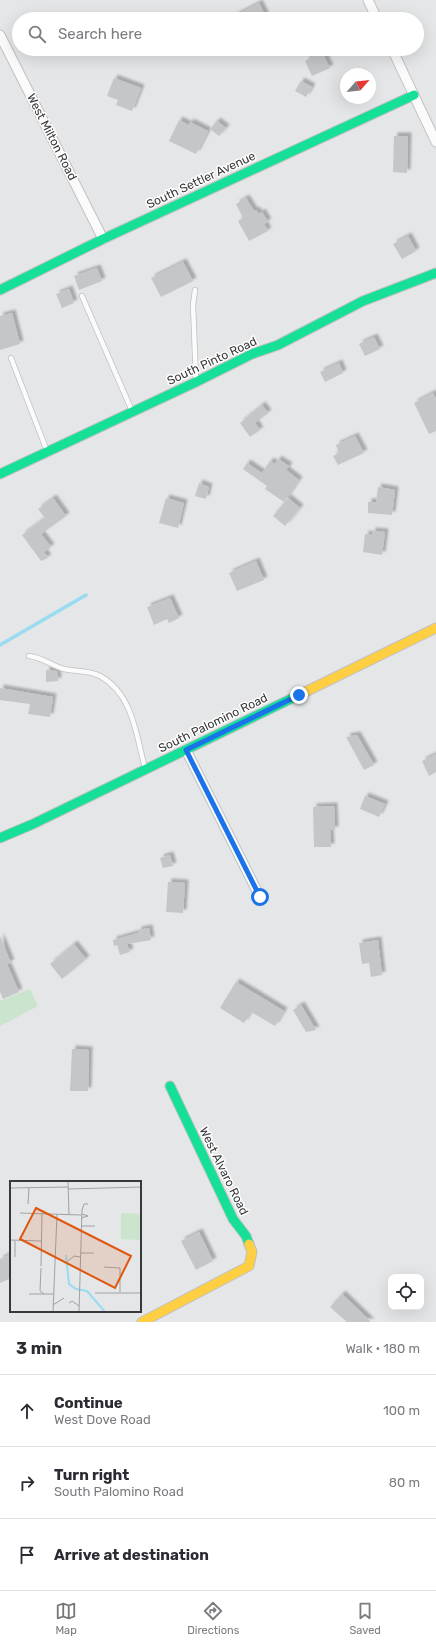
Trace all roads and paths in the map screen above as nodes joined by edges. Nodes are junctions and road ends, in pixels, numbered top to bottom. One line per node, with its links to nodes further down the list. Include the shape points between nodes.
1 (368, 0): 2 (street)
2 (374, 12)
3 (0, 35): 7 (street, West Milton Road)
4 (395, 56): 5 (street)
5 (414, 95): 6 (street); 7 (street, South Settler Avenue)
6 (436, 142)
7 (103, 239): 9 (street, South Settler Avenue)
8 (436, 273): 13 (street, South Pinto Road, via 363,301 278,345 252,354)
9 (0, 290)
10 (195, 290): 13 (lane, via 193,305)
11 (82, 296): 14 (lane)
12 (11, 358): 15 (lane)
13 (196, 382): 14 (street, South Pinto Road)
14 (132, 411): 15 (street, South Pinto Road)
15 (47, 451): 16 (street, South Pinto Road)
16 (0, 474)
17 (436, 628): 19 (street, South Palomino Road)
18 (29, 656): 20 (lane, via 64,669 99,676 118,690 131,714)
19 (186, 750): 20 (street, South Palomino Road); 22 (street)
20 (145, 770): 21 (street, South Palomino Road)
21 (0, 838)
22 (260, 897)
23 (170, 1086): 24 (street, West Alvaro Road, via 233,1219 246,1236 252,1252 249,1266)
24 (142, 1322)

